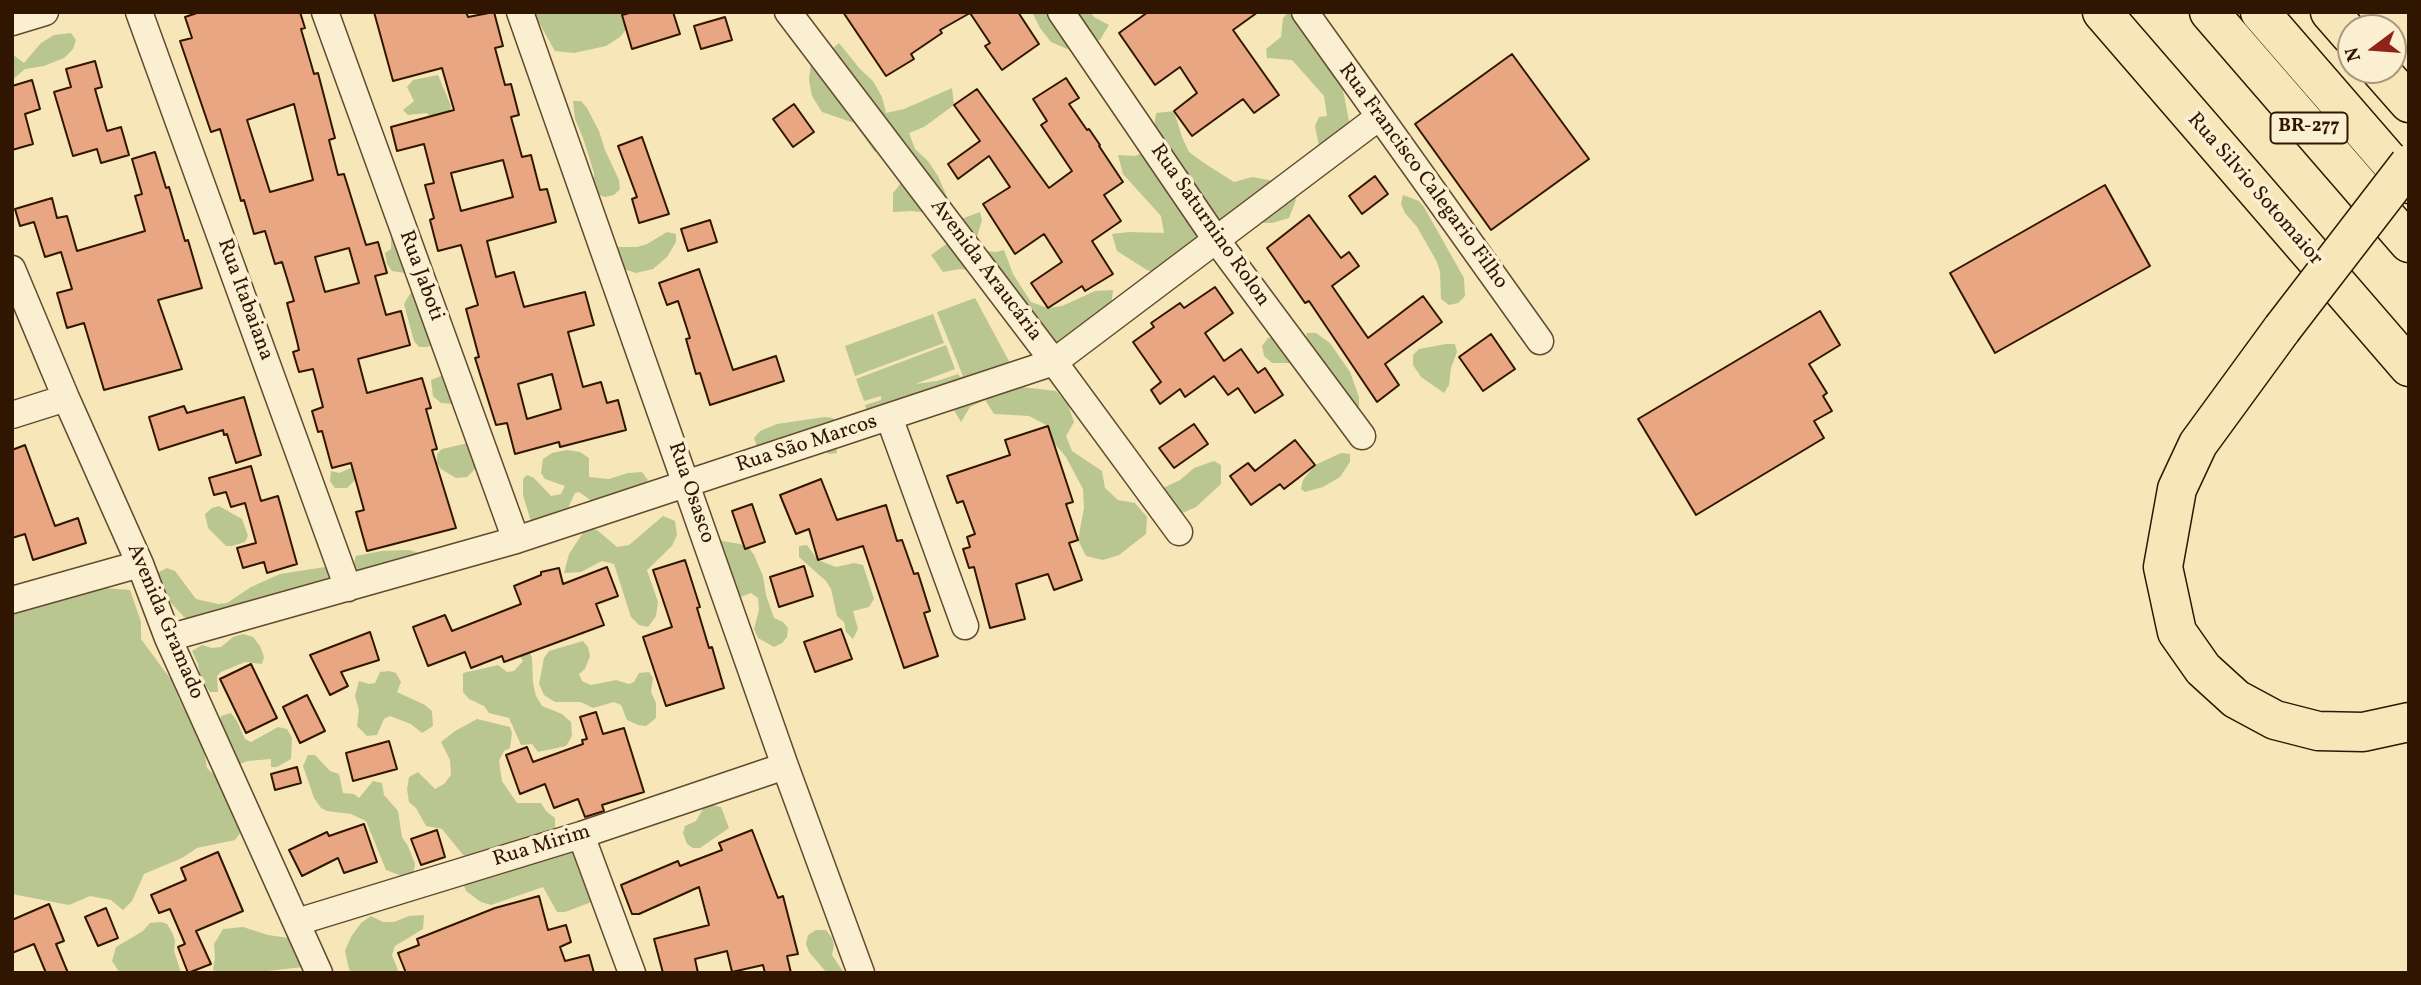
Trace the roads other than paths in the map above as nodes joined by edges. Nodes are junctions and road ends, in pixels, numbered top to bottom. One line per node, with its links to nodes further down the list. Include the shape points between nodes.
1 (45, 12): 11 (street)
2 (139, 12): 31 (street, Rua Itabaiana)
3 (325, 12): 29 (street, Rua Jaboti)
4 (520, 12): 27 (street, Rua Osasco)
5 (788, 12): 21 (street, Avenida Araucária)
6 (1061, 12): 17 (street, Rua Saturnino Rolon)
7 (1305, 12): 14 (street, Rua Francisco Calegario Filho)
8 (2102, 12): 22 (highway, Rua Silvio Sotomaior)
9 (2209, 12): 18 (highway, BR-277)
10 (2260, 12): 16 (highway, BR-277)
11 (12, 22)
12 (2392, 84): 13 (highway)
13 (2409, 103)
14 (1379, 117): 17 (street, Rua São Marcos); 20 (street, Rua Francisco Calegario Filho)
15 (2409, 164): 37 (highway, bridge, via 2198,444 2177,489 2163,567 2178,632 2203,669 2236,699 2275,720 2318,731)
16 (2409, 184)
17 (1217, 241): 21 (street, Rua São Marcos); 26 (street, Rua Saturnino Rolon)
18 (2409, 243)
19 (12, 269): 23 (street, Avenida Gramado)
20 (1540, 341)
21 (1054, 362): 25 (street, Rua São Marcos); 28 (street, Avenida Araucária)
22 (2409, 367)
23 (66, 398): 24 (street); 30 (street, Avenida Gramado)
24 (12, 415)
25 (889, 417): 27 (street, Rua São Marcos); 33 (street)
26 (1362, 436)
27 (687, 485): 29 (street, Rua São Marcos); 38 (street, Rua Osasco)
28 (1179, 532)
29 (516, 540): 31 (street, Rua São Marcos)
30 (140, 564): 32 (street); 34 (street, Avenida Gramado)
31 (348, 587): 34 (street, Rua São Marcos)
32 (12, 600)
33 (965, 626)
34 (168, 638): 40 (street, Avenida Gramado)
35 (2409, 710): 37 (highway)
36 (2409, 722): 37 (highway)
37 (2372, 730)
38 (785, 766): 39 (street, Rua Mirim); 43 (street, Rua Osasco)
39 (581, 835): 40 (street, Rua Mirim); 42 (street)
40 (298, 922): 41 (street, Avenida Gramado)
41 (319, 973)
42 (632, 973)
43 (861, 973)

